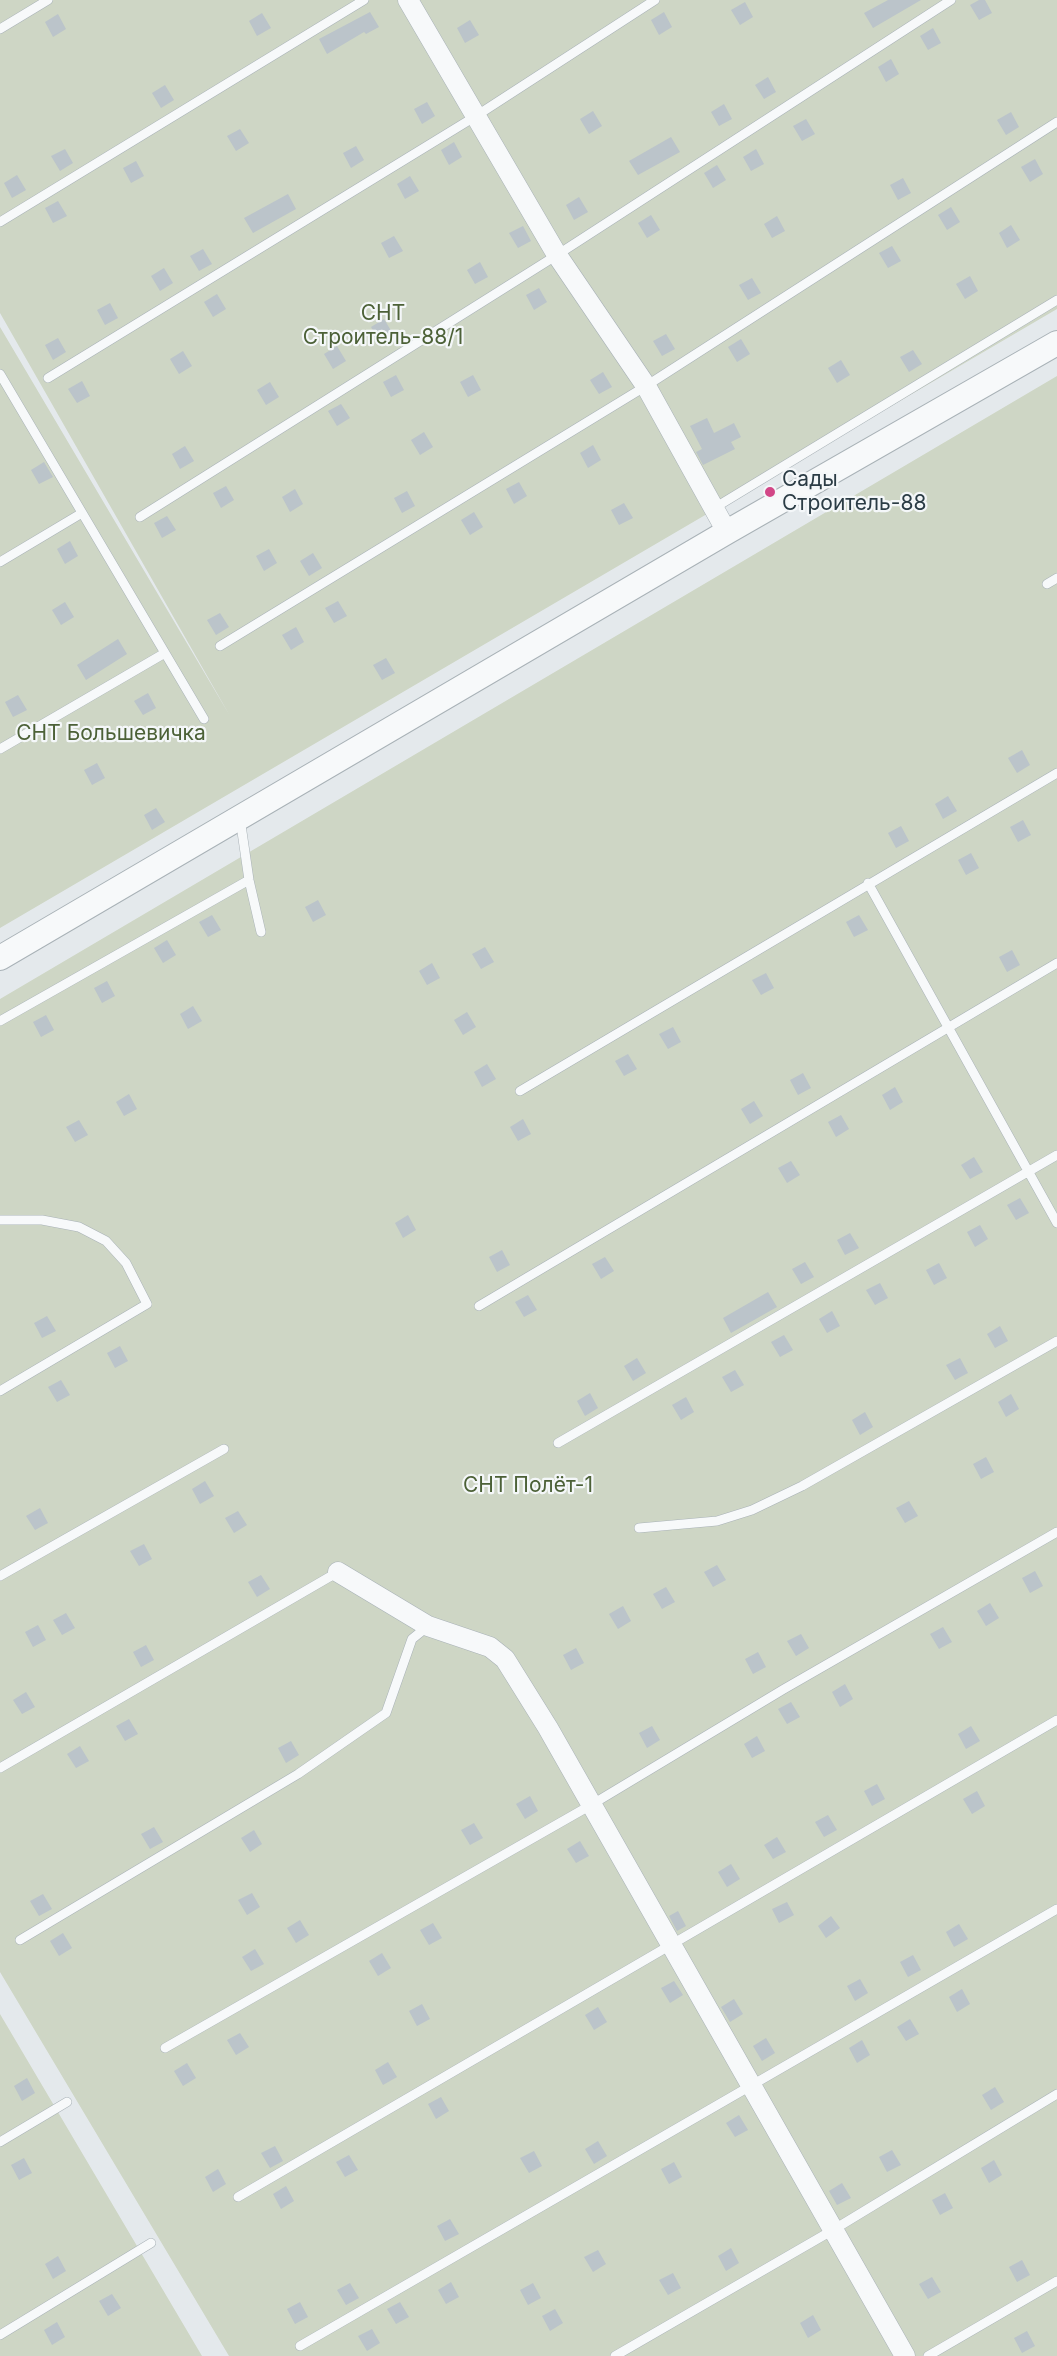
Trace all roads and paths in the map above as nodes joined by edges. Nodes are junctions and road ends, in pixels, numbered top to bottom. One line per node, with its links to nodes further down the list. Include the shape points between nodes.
1 (48, 0): 6 (lane)
2 (364, 0): 9 (lane)
3 (408, 0): 7 (street)
4 (655, 0): 7 (lane)
5 (951, 0): 10 (lane)
6 (0, 29)
7 (476, 116): 10 (street); 14 (lane)
8 (1057, 122): 15 (lane)
9 (0, 222)
10 (557, 255): 15 (street); 18 (lane)
11 (1057, 300): 16 (lane)
12 (1057, 343): 19 (street)
13 (1, 378): 17 (lane)
14 (48, 378)
15 (646, 386): 16 (street); 23 (lane)
16 (716, 507): 19 (street)
17 (82, 513): 20 (lane); 24 (lane)
18 (140, 517)
19 (727, 532): 28 (street)
20 (0, 562)
21 (1057, 578): 22 (lane)
22 (1047, 584)
23 (220, 646)
24 (165, 653): 25 (lane); 26 (lane)
25 (204, 719)
26 (0, 749)
27 (1057, 773): 30 (lane)
28 (240, 815): 29 (lane); 32 (street)
29 (249, 880): 31 (lane); 34 (lane)
30 (868, 883): 35 (lane); 36 (lane)
31 (261, 932)
32 (0, 957)
33 (1057, 963): 35 (lane)
34 (0, 1021)
35 (948, 1029): 38 (lane); 41 (lane)
36 (520, 1091)
37 (1057, 1155): 38 (lane)
38 (1028, 1171): 40 (lane); 44 (lane)
39 (0, 1220): 43 (lane, via 42,1220 79,1227 106,1241 126,1263 147,1304)
40 (1057, 1223)
41 (479, 1306)
42 (1057, 1341): 46 (lane, via 753,1510 717,1521)
43 (0, 1391)
44 (558, 1443)
45 (224, 1449): 49 (lane)
46 (639, 1528)
47 (1057, 1532): 53 (lane)
48 (338, 1572): 50 (street); 52 (lane)
49 (0, 1576)
50 (428, 1626): 53 (street, via 490,1647 505,1659); 55 (lane, via 412,1639 386,1713 298,1774)
51 (1057, 1720): 56 (lane)
52 (0, 1768)
53 (591, 1805): 56 (street); 57 (lane)
54 (1057, 1909): 58 (lane)
55 (20, 1940)
56 (670, 1946): 58 (street); 62 (lane)
57 (165, 2048)
58 (752, 2086): 63 (street); 67 (lane)
59 (1057, 2094): 63 (lane)
60 (67, 2102): 61 (lane)
61 (0, 2142)
62 (238, 2197)
63 (833, 2230): 68 (lane); 69 (street)
64 (151, 2243): 66 (lane)
65 (1057, 2280): 70 (lane)
66 (0, 2335)
67 (300, 2346)
68 (615, 2356)
69 (905, 2356)
70 (928, 2356)

